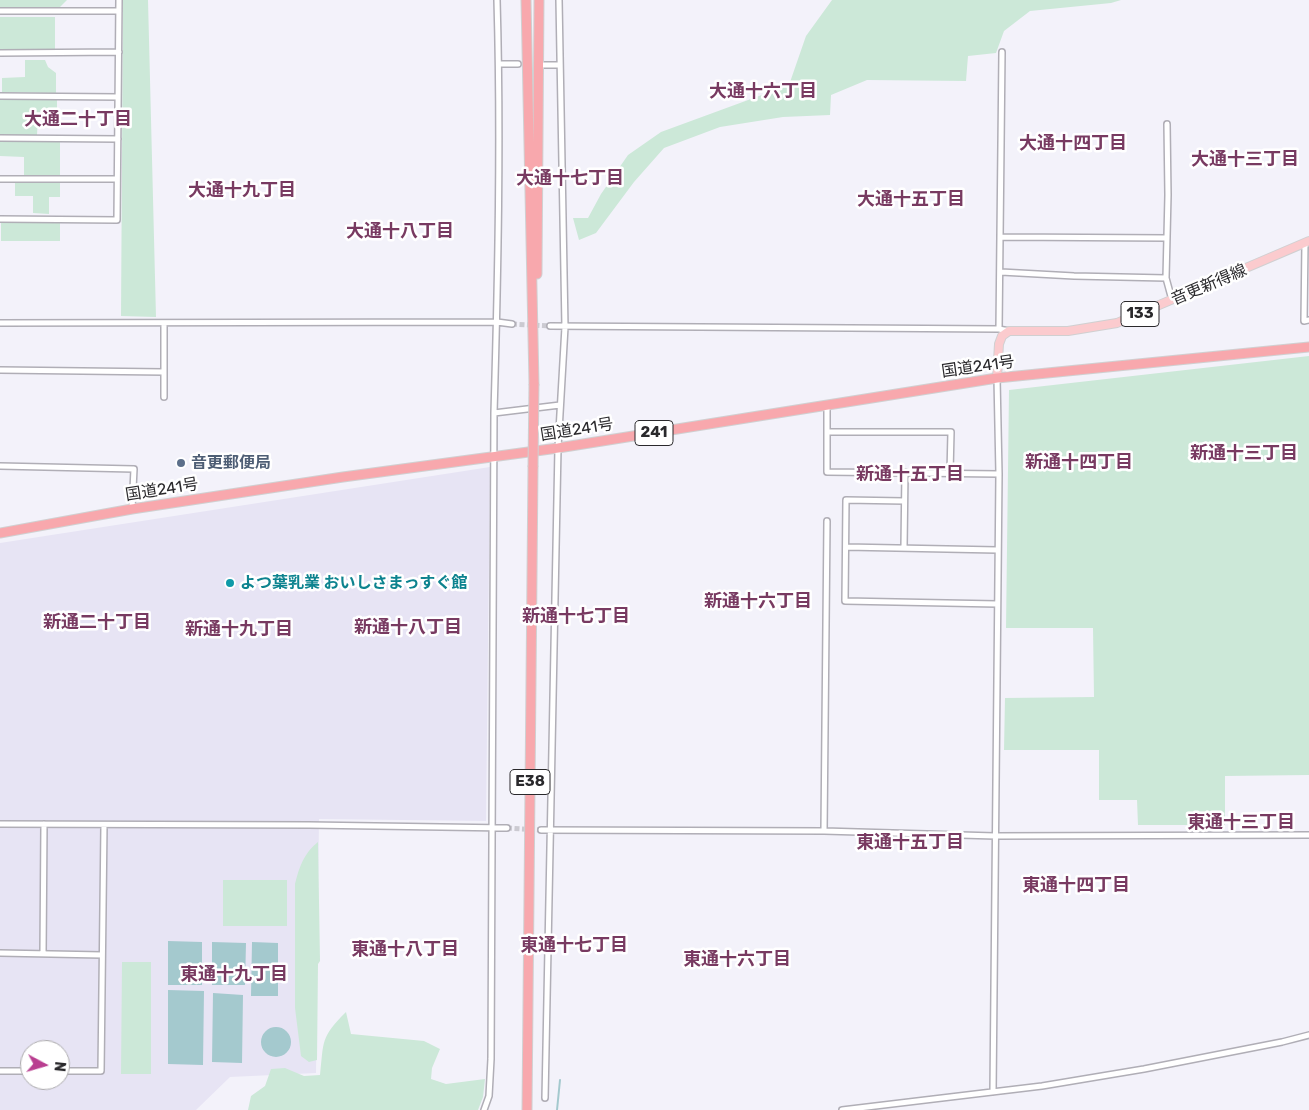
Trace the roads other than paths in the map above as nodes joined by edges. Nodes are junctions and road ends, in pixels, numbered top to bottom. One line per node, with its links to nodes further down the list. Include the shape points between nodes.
1 (119, 0): 7 (street)
2 (497, 0): 11 (street)
3 (526, 0): 43 (highway, E38)
4 (539, 0): 43 (highway, E38)
5 (559, 0): 14 (street)
6 (0, 11): 7 (street)
7 (119, 11): 8 (street)
8 (119, 52): 10 (street); 16 (street)
9 (1002, 52): 23 (street)
10 (0, 53)
11 (499, 64): 12 (street); 31 (street)
12 (518, 64)
13 (544, 65): 14 (street)
14 (559, 65): 36 (street)
15 (0, 96): 16 (street)
16 (118, 96): 19 (street)
17 (1167, 124): 24 (street)
18 (0, 138): 19 (street)
19 (118, 139): 21 (street)
20 (0, 179): 21 (street)
21 (118, 179): 22 (street, via 117,220)
22 (0, 219)
23 (1002, 237): 24 (street); 27 (street)
24 (1167, 238): 28 (street)
25 (1307, 242): 26 (street); 29 (main road, 音更新得線 / 133)
26 (1307, 267): 30 (street, via 1304,320)
27 (1001, 272): 28 (street); 37 (street)
28 (1166, 278): 29 (street)
29 (1172, 301): 38 (main road, 音更新得線 / 133, via 1117,323 1068,331)
30 (1309, 320)
31 (497, 322): 33 (street); 34 (street); 47 (street)
32 (0, 323): 33 (street)
33 (164, 323): 41 (street)
34 (512, 324)
35 (550, 326): 36 (street)
36 (565, 327): 37 (street); 45 (street)
37 (999, 329): 38 (street)
38 (1010, 331): 42 (main road, via 1002,336 999,344)
39 (1309, 347): 42 (highway, 国道241号 / 241)
40 (0, 370): 41 (street)
41 (164, 372): 44 (street)
42 (997, 378): 46 (highway, 国道241号 / 241); 54 (street)
43 (534, 384): 83 (highway, E38, bridge)
44 (164, 396)
45 (560, 405): 47 (street); 49 (street)
46 (828, 405): 48 (street); 49 (highway, 国道241号 / 241)
47 (494, 413): 50 (street)
48 (827, 432): 52 (street, via 827,472); 53 (street, via 951,432)
49 (558, 448): 50 (highway, 国道241号 / 241); 69 (street)
50 (495, 456): 56 (highway, 国道241号 / 241); 66 (street)
51 (0, 466): 56 (street, via 134,469)
52 (905, 472): 53 (street); 55 (street)
53 (950, 473): 54 (street)
54 (999, 474): 61 (street)
55 (904, 500): 59 (street, via 846,500); 60 (street)
56 (132, 509): 58 (highway, 国道241号 / 241)
57 (827, 521): 70 (street)
58 (0, 533)
59 (846, 546): 60 (street); 62 (street, via 845,601)
60 (904, 547): 61 (street)
61 (997, 550): 62 (street)
62 (997, 604): 72 (street)
63 (0, 824): 64 (street)
64 (44, 824): 65 (street); 74 (street)
65 (104, 825): 66 (street); 75 (street)
66 (492, 828): 67 (street); 82 (street, via 491,1059)
67 (507, 828)
68 (541, 830): 69 (street)
69 (550, 830): 70 (street); 81 (street)
70 (824, 831): 72 (street)
71 (1309, 835): 72 (street)
72 (995, 836): 80 (street)
73 (0, 953): 74 (street)
74 (43, 954): 75 (street)
75 (102, 955): 79 (street, via 101,1071)
76 (1309, 1035): 80 (street, via 1144,1069)
77 (0, 1071): 78 (street)
78 (20, 1071)
79 (70, 1071)
80 (994, 1092): 84 (street)
81 (545, 1098)
82 (484, 1110)
83 (527, 1110)
84 (842, 1110)

